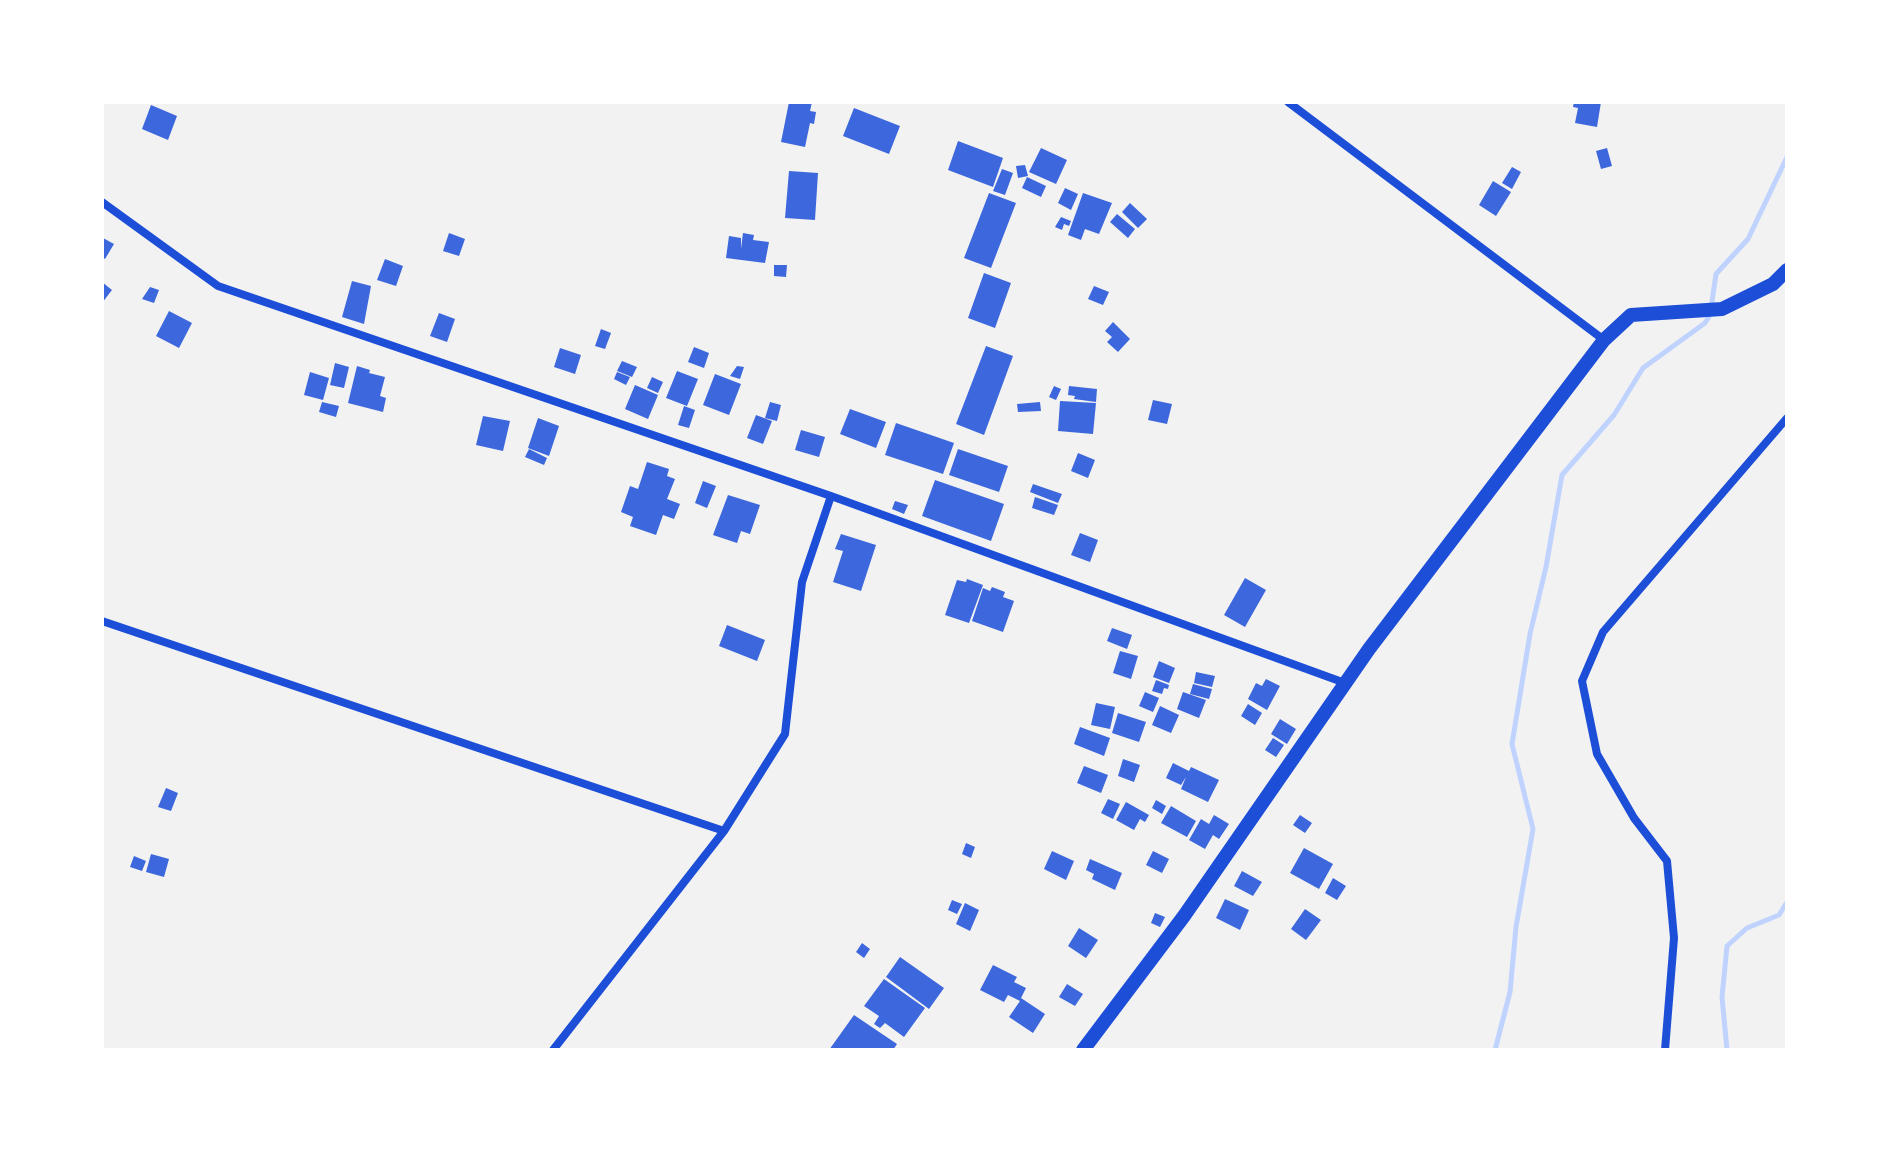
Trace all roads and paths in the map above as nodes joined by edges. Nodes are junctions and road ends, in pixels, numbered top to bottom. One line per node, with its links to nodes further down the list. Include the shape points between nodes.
1 (1288, 102): 4 (street)
2 (102, 202): 6 (street, via 218,286)
3 (1787, 270): 4 (main road, via 1773,284 1722,309 1631,315)
4 (1604, 340): 8 (main road)
5 (1787, 418): 12 (street, via 1603,632 1582,681 1597,754 1634,818 1667,861 1674,938)
6 (831, 496): 8 (street); 9 (street, via 802,582 785,734)
7 (102, 621): 9 (street)
8 (1345, 683): 11 (main road, via 1184,916)
9 (724, 831): 10 (street)
10 (553, 1050)
11 (1083, 1050)
12 (1665, 1050)

